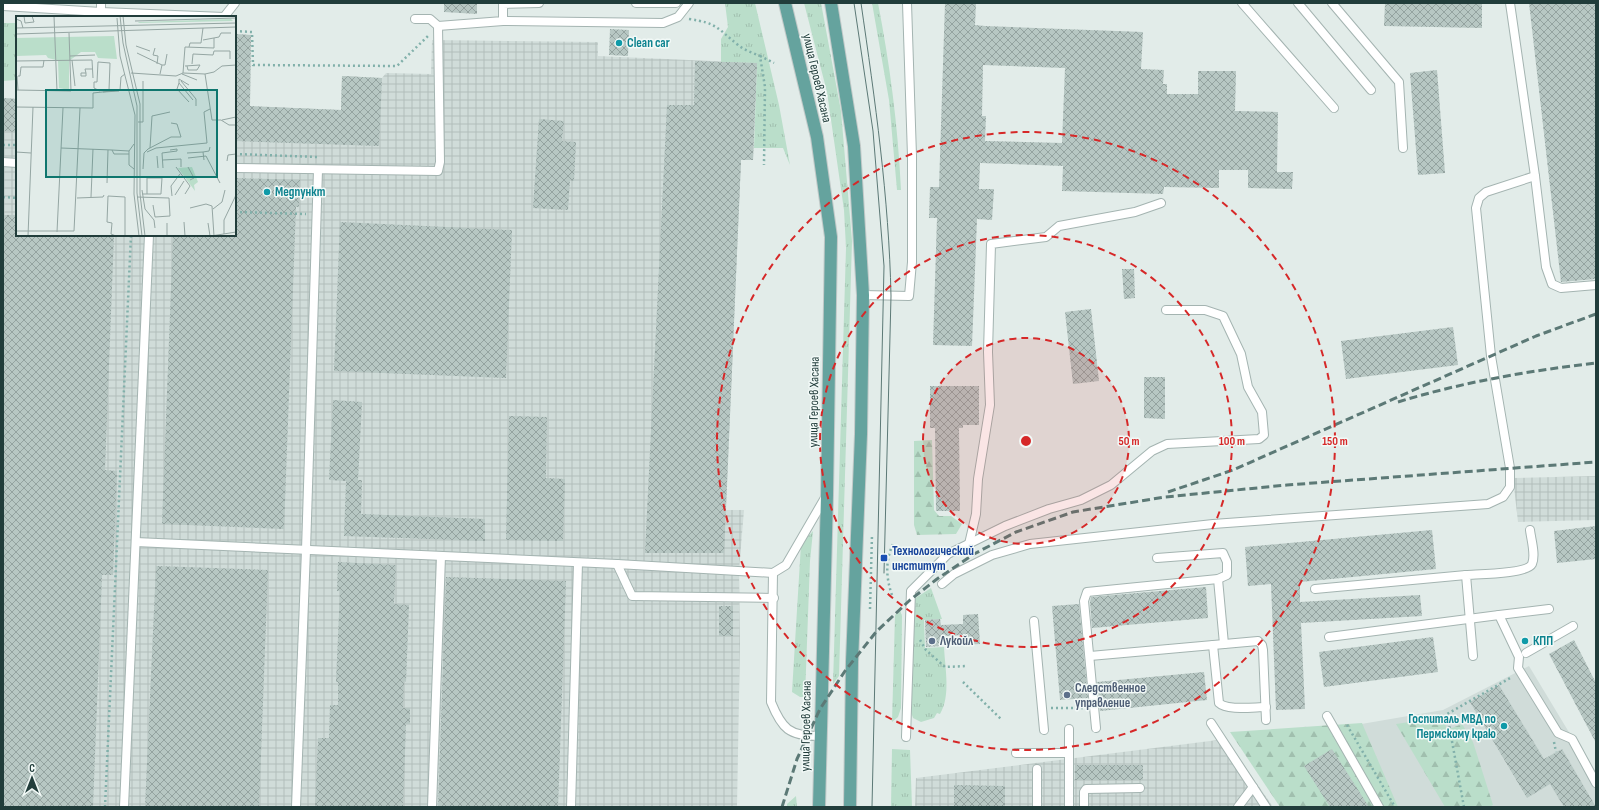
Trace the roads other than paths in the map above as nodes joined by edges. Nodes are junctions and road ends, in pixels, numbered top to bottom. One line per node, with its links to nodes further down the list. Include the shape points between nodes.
1 (101, 3): 16 (lane)
2 (235, 3): 19 (lane)
3 (503, 3): 4 (lane); 21 (lane)
4 (539, 3)
5 (636, 3): 6 (lane)
6 (676, 3)
7 (689, 3): 21 (lane, via 678,18 663,24)
8 (785, 3): 36 (main road, улица Героев Хасана, via 816,137 831,237)
9 (831, 3): 34 (main road, улица Героев Хасана, via 854,146)
10 (907, 3): 34 (lane, via 912,156 912,262 909,296)
11 (1242, 3): 24 (lane)
12 (1298, 3): 23 (lane)
13 (1332, 3): 25 (lane, via 1399,82)
14 (1510, 3): 30 (lane)
15 (3, 6): 17 (lane)
16 (101, 12): 17 (lane); 18 (lane)
17 (72, 13)
18 (199, 16)
19 (225, 16)
20 (415, 19): 22 (lane, via 430,19)
21 (503, 21): 22 (lane)
22 (438, 26): 29 (lane, via 438,171)
23 (1372, 90)
24 (1334, 108)
25 (1403, 148)
26 (3, 162): 27 (lane)
27 (16, 162)
28 (236, 168): 29 (lane)
29 (318, 170): 40 (lane)
30 (1535, 176): 33 (lane, via 1546,267 1552,284 1561,288); 48 (lane, via 1486,192 1479,198 1476,208 1491,356 1510,468 1510,488 1503,497 1488,504 1213,524 1030,544 992,556 954,574)
31 (1161, 203): 39 (lane, via 1135,212 1059,226 1046,237 991,244 988,352 990,406 978,479 976,514)
32 (149, 236): 38 (lane)
33 (1596, 285)
34 (863, 295): 82 (main road, улица Героев Хасана)
35 (1166, 310): 39 (lane, via 1205,310 1223,316 1241,354 1248,387 1262,412 1264,435 1259,439 1167,444 1152,451 1111,485 1081,500 1005,526)
36 (827, 495): 45 (lane, via 786,565); 69 (main road, улица Героев Хасана)
37 (1530, 530): 46 (lane, via 1533,557 1528,568)
38 (136, 542): 40 (lane); 77 (lane)
39 (969, 544): 70 (lane, via 948,554 911,591)
40 (306, 550): 41 (lane); 78 (lane)
41 (441, 556): 43 (lane); 79 (lane)
42 (1157, 558): 47 (lane, via 1223,553 1227,562 1227,575)
43 (578, 563): 44 (lane); 80 (lane)
44 (617, 564): 45 (lane); 50 (lane, via 632,596)
45 (774, 573): 50 (lane)
46 (1466, 576): 49 (lane); 53 (lane)
47 (1218, 579): 57 (lane); 60 (lane, via 1087,592 1084,601)
48 (942, 584)
49 (1315, 590)
50 (774, 598): 69 (lane, via 771,702 779,720 788,730 806,736)
51 (1549, 609): 52 (lane)
52 (1498, 615): 53 (lane); 74 (lane, via 1519,656 1518,668 1558,733 1572,739)
53 (1470, 619): 56 (lane); 61 (lane)
54 (1034, 621): 68 (lane)
55 (1573, 626): 59 (lane)
56 (1328, 638)
57 (1224, 644): 58 (lane); 62 (lane, via 1258,641 1262,645)
58 (1213, 645): 60 (lane); 62 (lane, via 1219,703 1229,707)
59 (1526, 653)
60 (1090, 656): 66 (lane)
61 (1473, 656)
62 (1266, 707): 64 (lane)
63 (1327, 716): 88 (lane)
64 (1266, 720)
65 (1211, 723): 76 (lane)
66 (1096, 728)
67 (1069, 729): 72 (lane)
68 (1044, 730)
69 (820, 736): 81 (main road, улица Героев Хасана)
70 (906, 737)
71 (1016, 753): 72 (lane)
72 (1069, 753): 84 (lane)
73 (1037, 769): 83 (lane)
74 (1596, 783)
75 (1140, 788): 85 (lane, via 1086,789)
76 (1254, 788): 86 (lane); 87 (lane)
77 (124, 807)
78 (296, 807)
79 (432, 807)
80 (571, 807)
81 (819, 807)
82 (850, 807)
83 (1037, 807)
84 (1069, 807)
85 (1084, 807)
86 (1238, 807)
87 (1266, 807)
88 (1378, 807)

